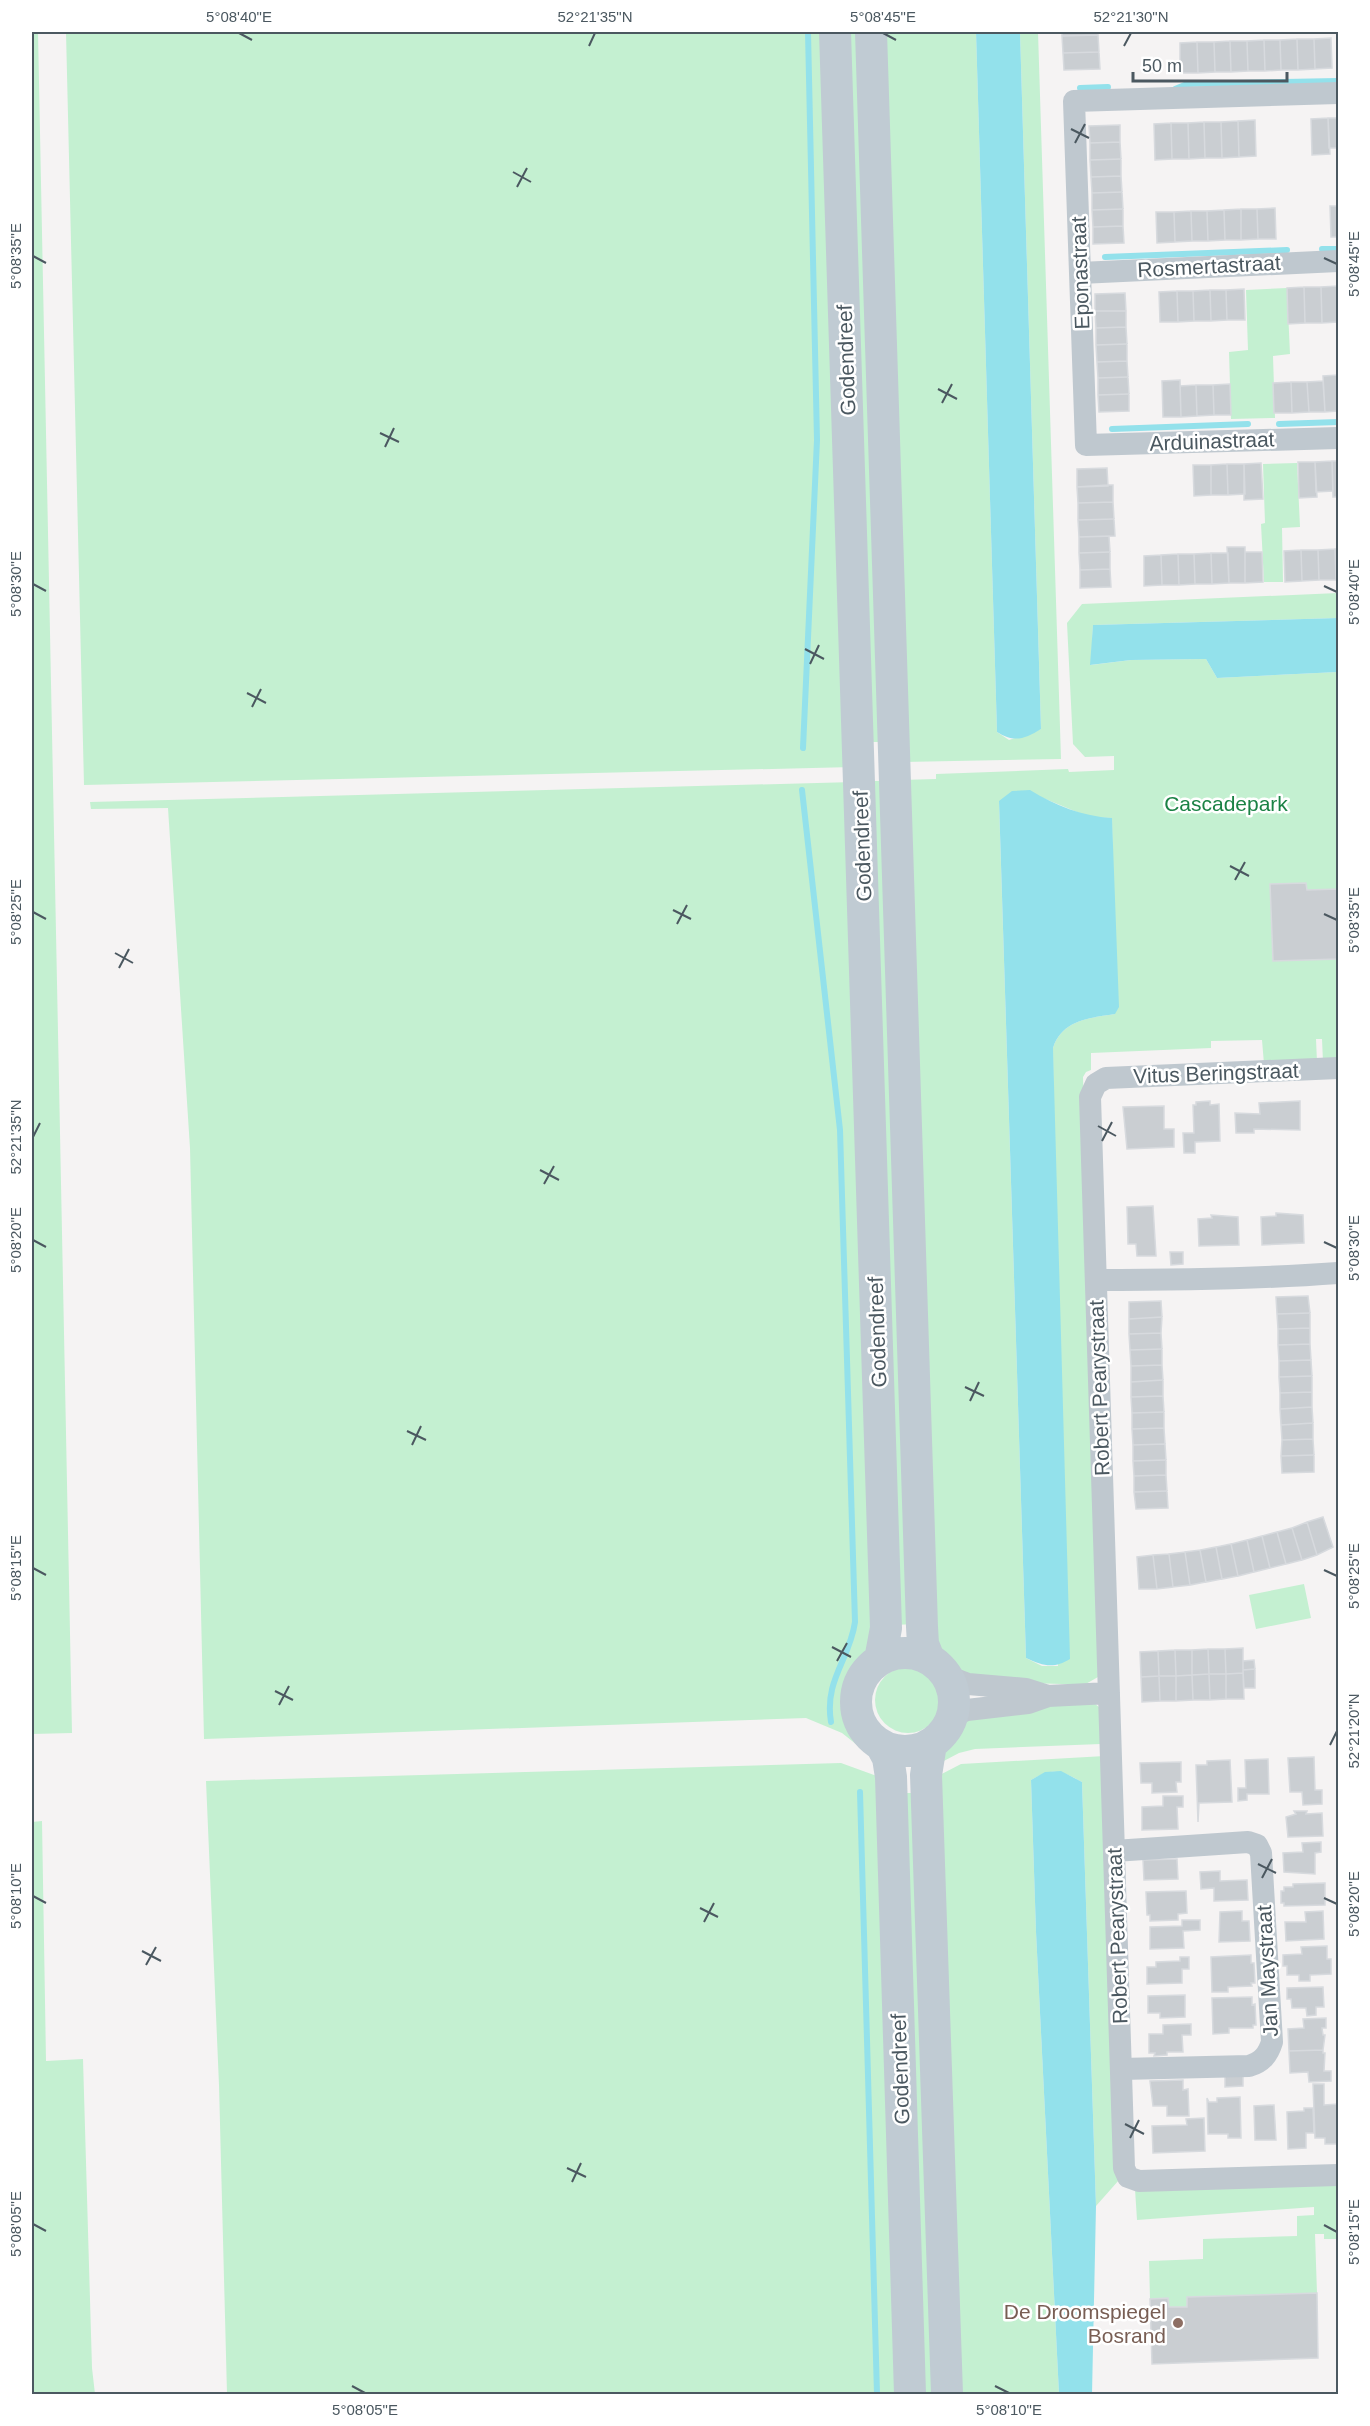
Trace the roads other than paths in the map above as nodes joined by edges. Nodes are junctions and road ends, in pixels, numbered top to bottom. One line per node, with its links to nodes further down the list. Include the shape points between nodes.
1 (835, 32): 12 (main road, Godendreef, via 886,1628)
2 (871, 32): 13 (main road, Godendreef, via 922,1627 923,1644)
3 (1338, 93): 5 (street, Eponastraat, via 1074,101)
4 (1338, 261): 5 (street, Rosmertastraat)
5 (1080, 273): 7 (street, Eponastraat)
6 (1338, 438): 7 (street, Arduinastraat)
7 (1086, 445)
8 (1338, 1068): 9 (street, Vitus Beringstraat, via 1106,1078)
9 (1096, 1084): 11 (street, Robert Pearystraat, via 1090,1097)
10 (1338, 1274): 11 (street, via 1223,1280)
11 (1096, 1280): 14 (street, Robert Pearystraat)
12 (880, 1660): 13 (main road, via 904,1653); 17 (main road, via 863,1678 856,1703 863,1727)
13 (938, 1668): 15 (street, via 968,1684); 16 (main road, via 954,1699)
14 (1109, 1693): 15 (street); 18 (street, Robert Pearystraat)
15 (1048, 1695): 16 (street, via 1028,1703 967,1710)
16 (940, 1733): 17 (main road, via 919,1749 893,1750); 22 (main road, Godendreef, via 926,1775)
17 (881, 1745): 21 (main road, Godendreef, via 891,1777)
18 (1114, 1851): 19 (street, Robert Pearystraat); 19 (street, Jan Maystraat, via 1248,1842 1259,1849 1272,2042 1264,2058 1249,2066)
19 (1121, 2069): 20 (street, Robert Pearystraat, via 1124,2168 1128,2177 1139,2181)
20 (1338, 2175)
21 (910, 2394)
22 (946, 2394)

